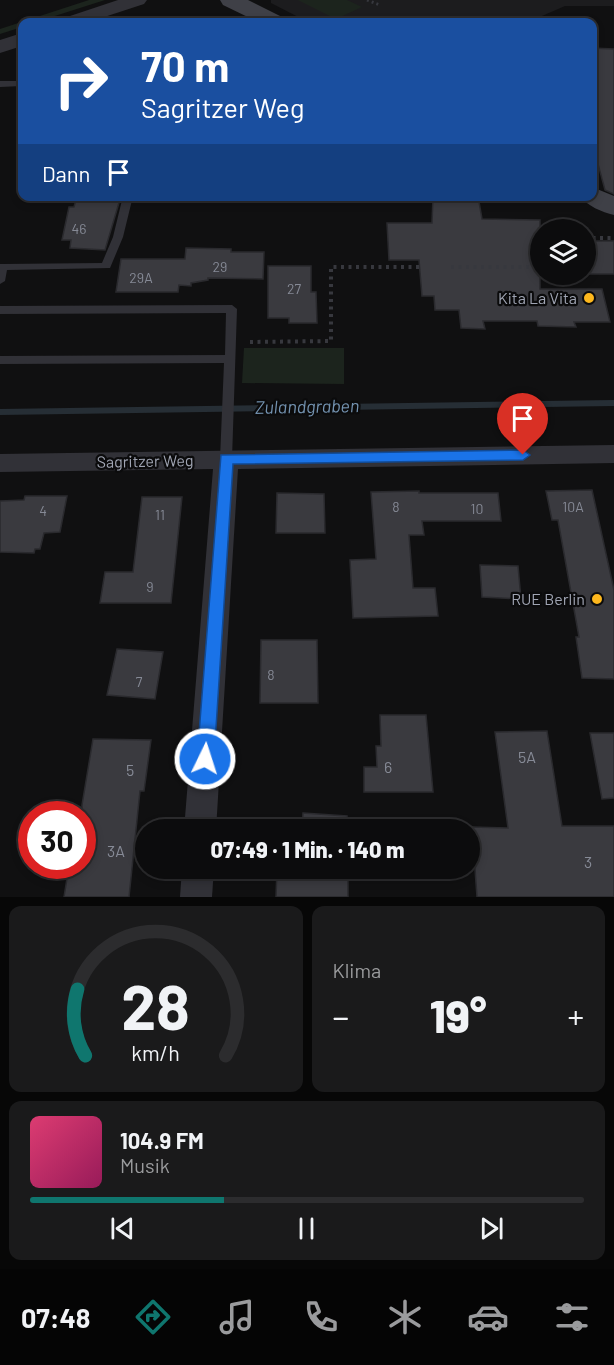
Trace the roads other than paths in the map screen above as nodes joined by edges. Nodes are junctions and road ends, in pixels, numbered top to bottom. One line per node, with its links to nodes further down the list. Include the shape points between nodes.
1 (137, 0): 3 (street)
2 (231, 0): 4 (main road)
3 (83, 18)
4 (266, 18)
5 (18, 40): 6 (street)
6 (0, 47)
7 (0, 84): 8 (lane)
8 (18, 84)
9 (597, 198): 11 (main road)
10 (127, 201): 12 (lane, via 106,266 3,267)
11 (614, 207)
12 (0, 281)
13 (0, 310): 14 (lane, via 232,309)
14 (230, 359): 15 (lane); 16 (lane)
15 (0, 360)
16 (227, 445): 17 (street, Sagritzer Weg); 18 (street, Sagritzer Weg); 19 (street)
17 (614, 454)
18 (0, 464)
19 (202, 819)
20 (197, 879): 21 (street)
21 (196, 897)

